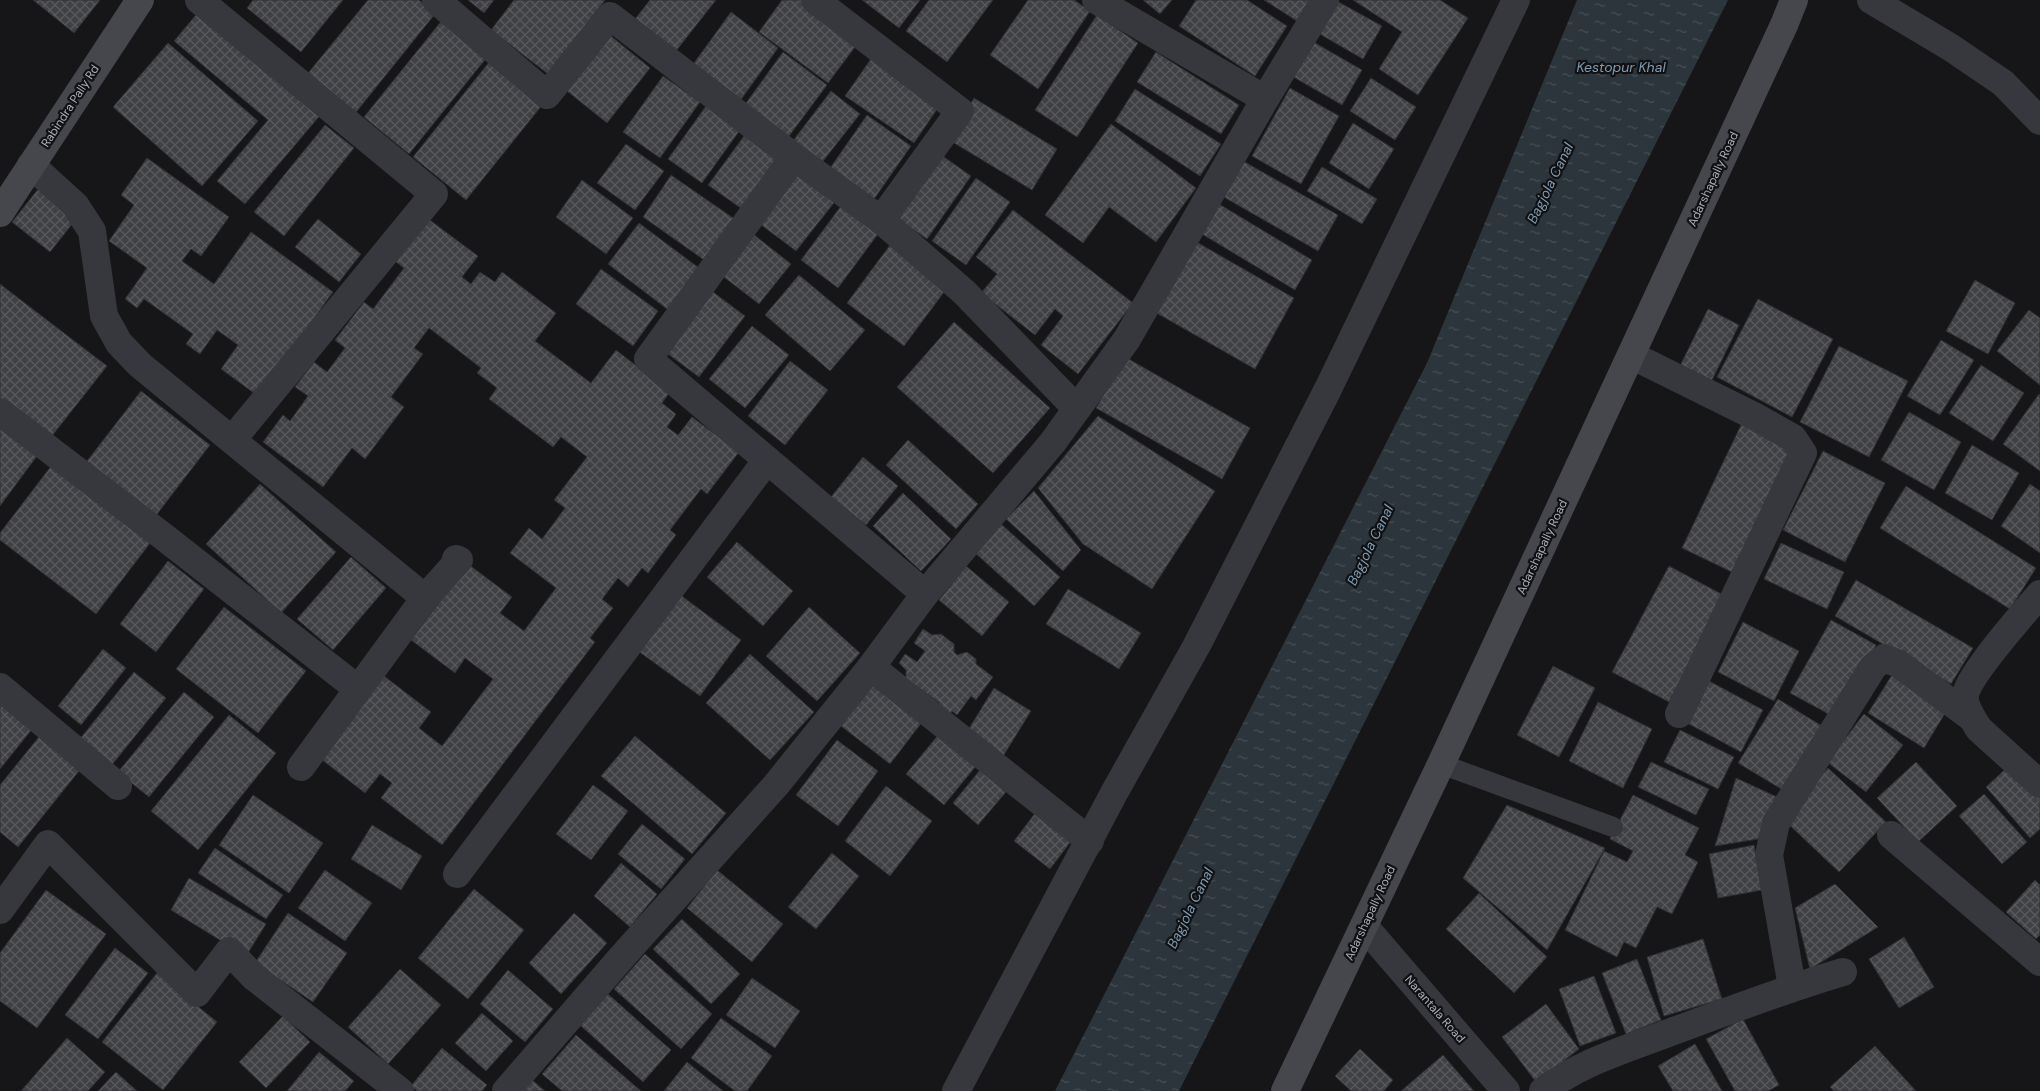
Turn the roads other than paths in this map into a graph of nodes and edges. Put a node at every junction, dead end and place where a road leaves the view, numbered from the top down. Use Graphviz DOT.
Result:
graph roads {
  1 [pos="140,0"];
  2 [pos="199,0"];
  3 [pos="436,0"];
  4 [pos="815,0"];
  5 [pos="1096,0"];
  6 [pos="1325,0"];
  7 [pos="1516,0"];
  8 [pos="1794,0"];
  9 [pos="1871,0"];
  10 [pos="1265,98"];
  11 [pos="2040,121"];
  12 [pos="794,157"];
  13 [pos="31,165"];
  14 [pos="0,213"];
  15 [pos="881,220"];
  16 [pos="1631,355"];
  17 [pos="1077,409"];
  18 [pos="0,412"];
  19 [pos="232,440"];
  20 [pos="766,460"];
  21 [pos="456,559"];
  22 [pos="924,594"];
  23 [pos="2040,594"];
  24 [pos="425,598"];
  25 [pos="871,667"];
  26 [pos="0,687"];
  27 [pos="358,689"];
  28 [pos="1679,714"];
  29 [pos="1972,718"];
  30 [pos="1441,764"];
  31 [pos="301,767"];
  32 [pos="2040,784"];
  33 [pos="118,786"];
  34 [pos="1613,827"];
  35 [pos="1890,834"];
  36 [pos="1090,841"];
  37 [pos="457,874"];
  38 [pos="0,910"];
  39 [pos="1364,926"];
  40 [pos="2040,962"];
  41 [pos="1843,972"];
  42 [pos="1792,987"];
  43 [pos="400,1091"];
  44 [pos="506,1091"];
  45 [pos="956,1091"];
  46 [pos="1285,1091"];
  47 [pos="1506,1091"];
  48 [pos="1544,1091"];
  1 -- 13 [label="street, Rabindra Pally Rd"];
  2 -- 19 [label="street"];
  3 -- 12 [label="street"];
  4 -- 15 [label="street"];
  5 -- 10 [label="street"];
  6 -- 10 [label="street"];
  7 -- 36 [label="street"];
  8 -- 16 [label="street, Adarshapally Road"];
  9 -- 11 [label="street"];
  10 -- 17 [label="street"];
  12 -- 15 [label="street"];
  12 -- 20 [label="street"];
  13 -- 14 [label="street, Rabindra Pally Rd"];
  13 -- 19 [label="street"];
  15 -- 17 [label="street"];
  16 -- 28 [label="street"];
  16 -- 30 [label="street, Adarshapally Road"];
  17 -- 22 [label="street"];
  18 -- 27 [label="street"];
  19 -- 24 [label="street"];
  20 -- 22 [label="street"];
  20 -- 37 [label="street"];
  21 -- 24 [label="street"];
  22 -- 25 [label="street"];
  23 -- 29 [label="street"];
  24 -- 27 [label="street"];
  25 -- 36 [label="street"];
  25 -- 44 [label="street"];
  26 -- 33 [label="street"];
  27 -- 31 [label="street"];
  29 -- 32 [label="street"];
  29 -- 42 [label="street"];
  30 -- 34 [label="lane"];
  30 -- 39 [label="street, Adarshapally Road"];
  35 -- 40 [label="street"];
  36 -- 45 [label="street"];
  38 -- 43 [label="street"];
  39 -- 46 [label="street, Adarshapally Road"];
  39 -- 47 [label="street, Narantala Road"];
  41 -- 42 [label="street"];
  42 -- 48 [label="street"];
}
